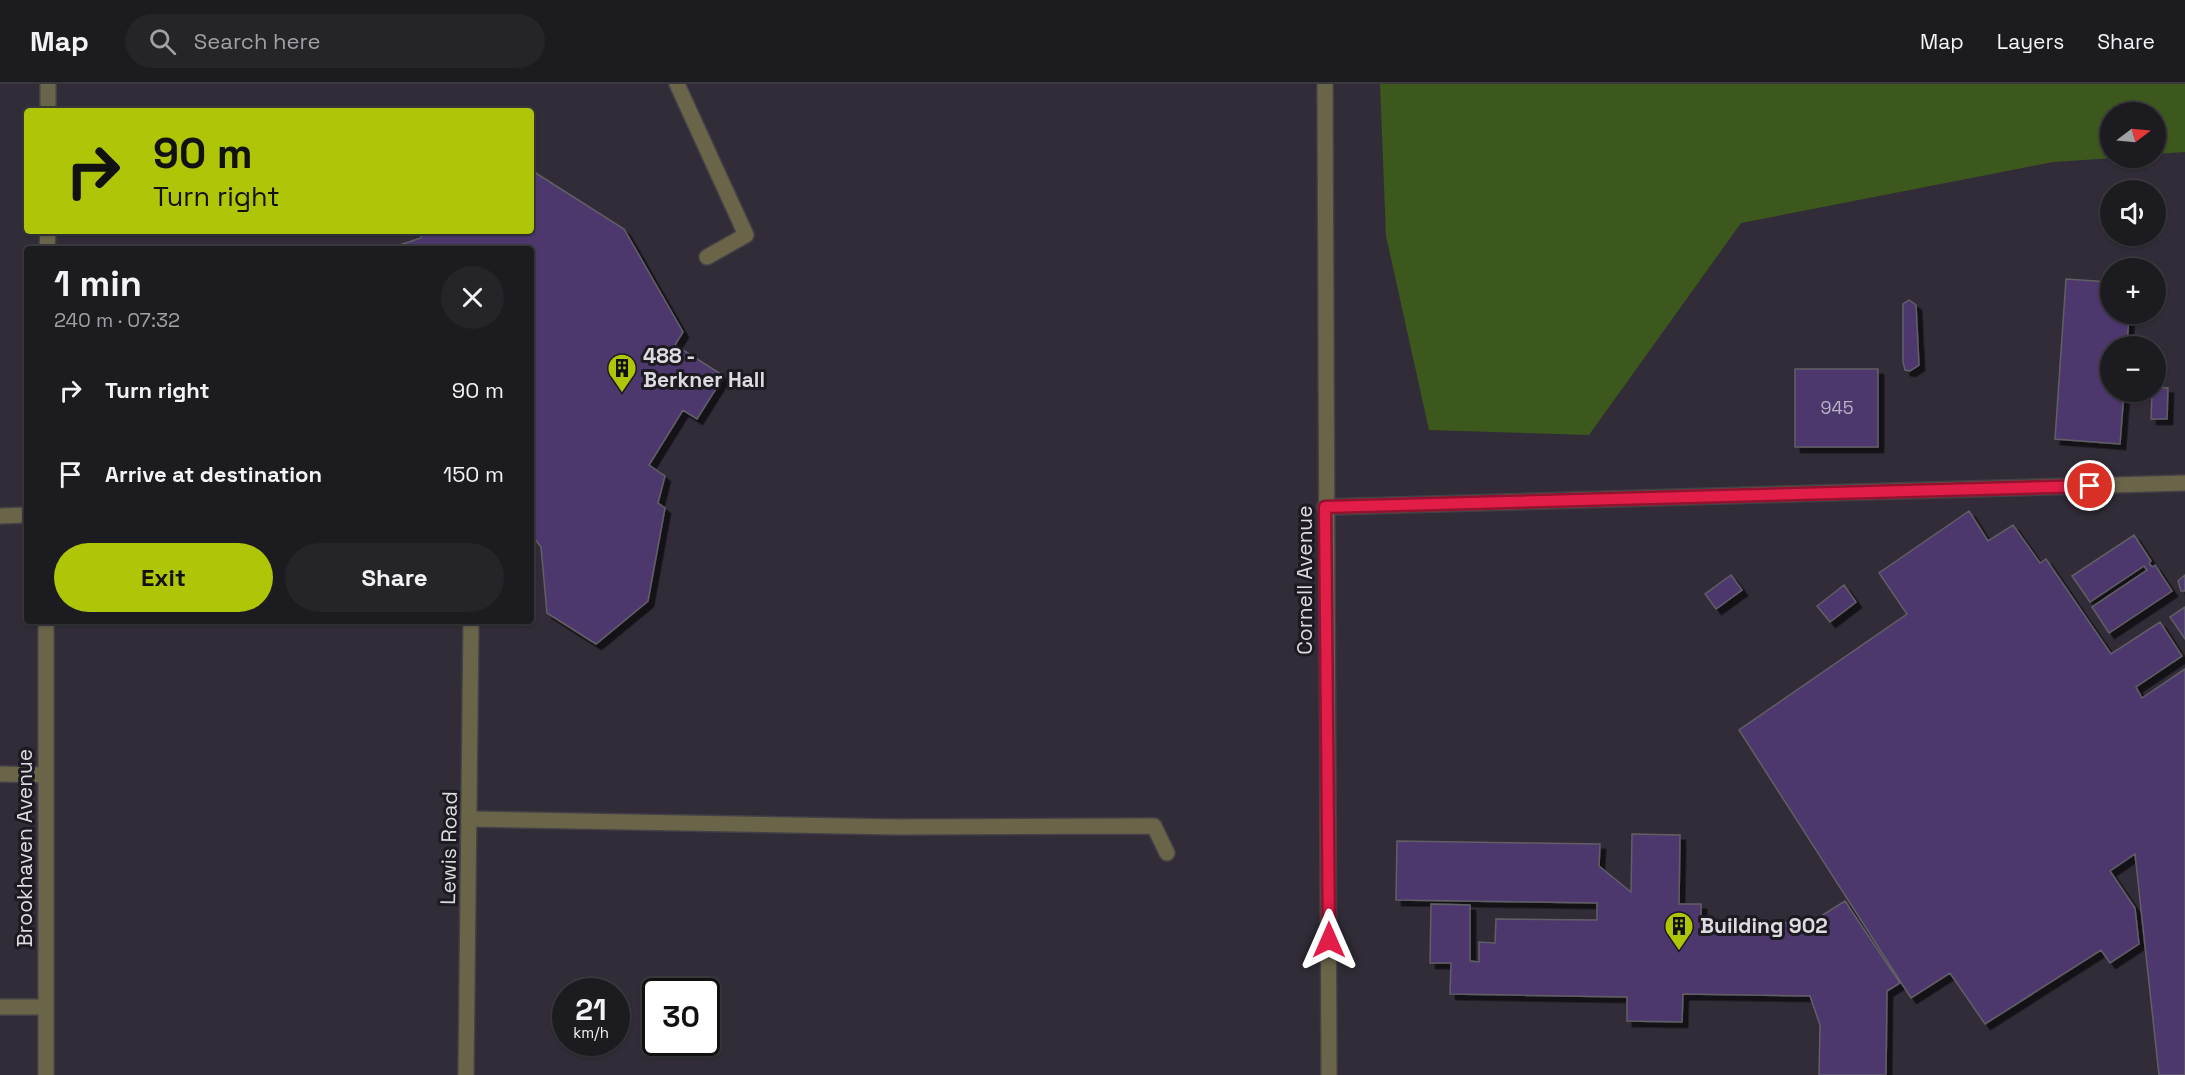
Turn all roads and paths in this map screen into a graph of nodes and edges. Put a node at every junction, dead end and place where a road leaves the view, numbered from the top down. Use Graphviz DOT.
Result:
graph roads {
  1 [pos="48,84"];
  2 [pos="677,84"];
  3 [pos="1325,84"];
  4 [pos="48,108"];
  5 [pos="707,257"];
  6 [pos="2185,483"];
  7 [pos="1325,507"];
  8 [pos="24,515"];
  9 [pos="0,516"];
  10 [pos="46,624"];
  11 [pos="471,624"];
  12 [pos="0,774"];
  13 [pos="46,775"];
  14 [pos="470,819"];
  15 [pos="1167,853"];
  16 [pos="0,1007"];
  17 [pos="46,1007"];
  18 [pos="46,1075"];
  19 [pos="466,1075"];
  20 [pos="1329,1075"];
  1 -- 4 [label="street"];
  2 -- 5 [label="street"];
  3 -- 7 [label="street, Cornell Avenue"];
  6 -- 7 [label="street"];
  7 -- 20 [label="street, Cornell Avenue"];
  8 -- 9 [label="street"];
  10 -- 13 [label="street, Brookhaven Avenue"];
  11 -- 14 [label="street, Lewis Road"];
  12 -- 13 [label="street"];
  13 -- 17 [label="street, Brookhaven Avenue"];
  14 -- 15 [label="street"];
  14 -- 19 [label="street, Lewis Road"];
  16 -- 17 [label="street"];
  17 -- 18 [label="street, Brookhaven Avenue"];
}
